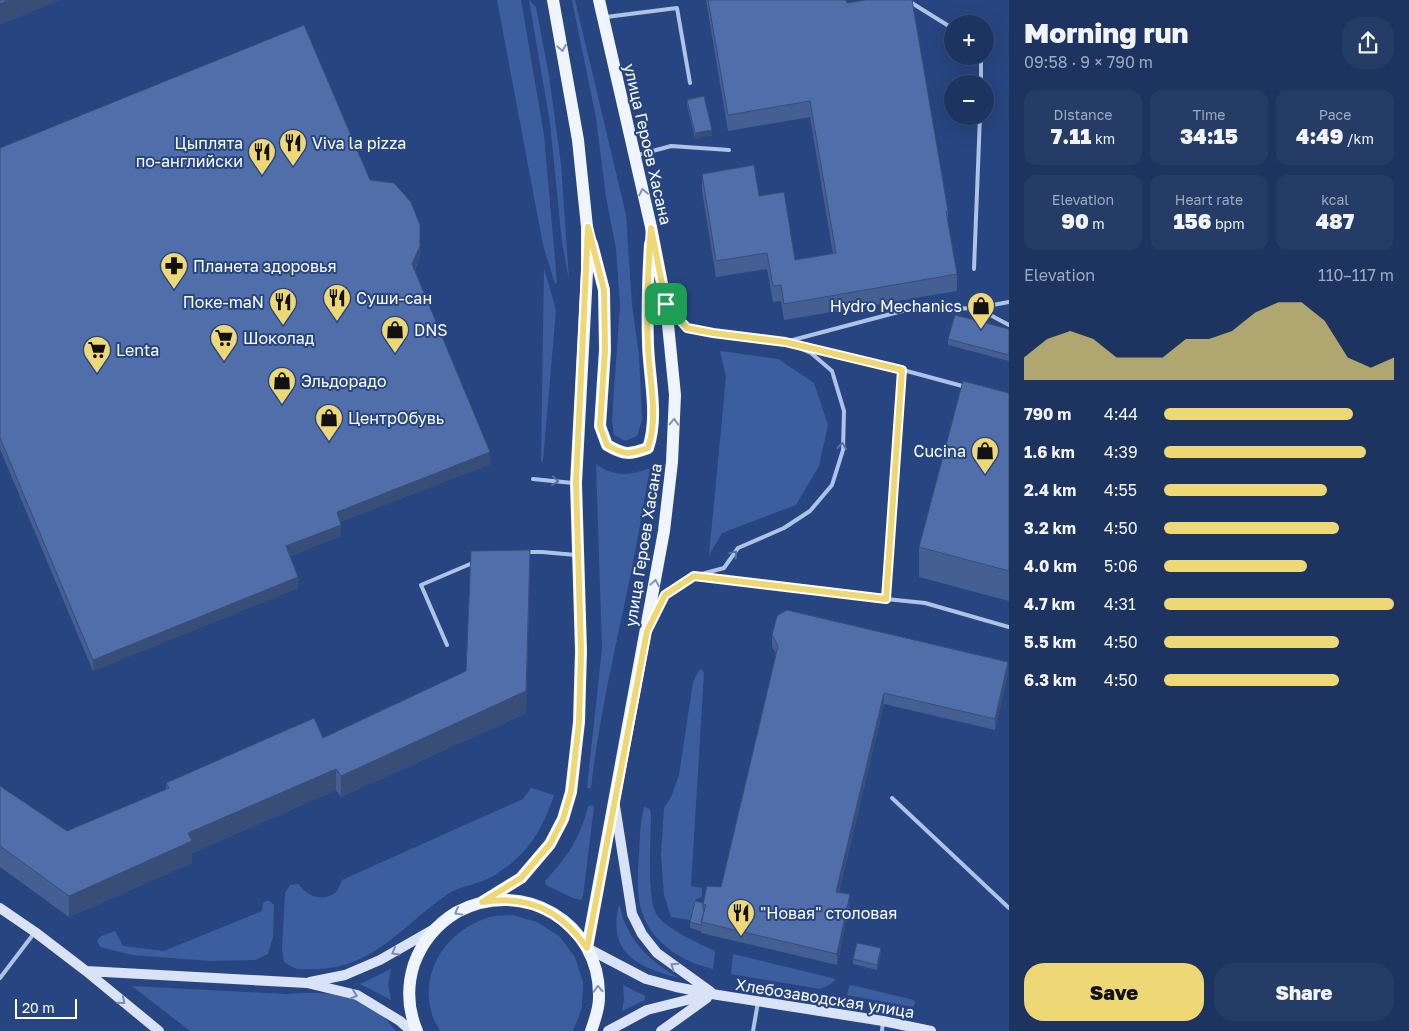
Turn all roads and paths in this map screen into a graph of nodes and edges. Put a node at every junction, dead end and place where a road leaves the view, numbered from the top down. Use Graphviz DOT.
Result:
graph roads {
  1 [pos="554,0"];
  2 [pos="599,0"];
  3 [pos="908,0"];
  4 [pos="603,18"];
  5 [pos="944,23"];
  6 [pos="690,83"];
  7 [pos="980,125"];
  8 [pos="729,150"];
  9 [pos="635,156"];
  10 [pos="588,227"];
  11 [pos="651,228"];
  12 [pos="974,269"];
  13 [pos="1009,302"];
  14 [pos="666,304"];
  15 [pos="977,308"];
  16 [pos="1009,325"];
  17 [pos="785,342"];
  18 [pos="902,370"];
  19 [pos="973,389"];
  20 [pos="533,479"];
  21 [pos="576,483"];
  22 [pos="521,553"];
  23 [pos="578,556"];
  24 [pos="482,558"];
  25 [pos="694,576"];
  26 [pos="886,599"];
  27 [pos="1009,627"];
  28 [pos="647,631"];
  29 [pos="447,645"];
  30 [pos="892,798"];
  31 [pos="614,800"];
  32 [pos="482,902"];
  33 [pos="0,908"];
  34 [pos="1009,908"];
  35 [pos="437,927"];
  36 [pos="35,932"];
  37 [pos="587,948"];
  38 [pos="86,971"];
  39 [pos="0,978"];
  40 [pos="307,983"];
  41 [pos="714,994"];
  42 [pos="758,1002"];
  43 [pos="882,1026"];
  44 [pos="159,1031"];
  45 [pos="411,1031"];
  46 [pos="417,1031"];
  47 [pos="591,1031"];
  48 [pos="608,1031"];
  49 [pos="661,1031"];
  50 [pos="753,1031"];
  51 [pos="931,1031"];
  1 -- 10 [label="main road, one-way"];
  2 -- 4 [label="main road, улица Героев Хасана"];
  3 -- 5 [label="lane"];
  4 -- 6 [label="lane"];
  4 -- 9 [label="main road, улица Героев Хасана"];
  7 -- 12 [label="lane"];
  8 -- 9 [label="lane"];
  11 -- 9 [label="main road, улица Героев Хасана, one-way"];
  10 -- 11 [label="main road"];
  10 -- 21 [label="main road"];
  11 -- 14 [label="main road, улица Героев Хасана"];
  13 -- 15 [label="lane"];
  14 -- 17 [label="lane"];
  28 -- 14 [label="main road, улица Героев Хасана, one-way"];
  15 -- 16 [label="lane"];
  15 -- 17 [label="lane"];
  17 -- 18 [label="lane"];
  25 -- 17 [label="lane, one-way"];
  18 -- 19 [label="lane"];
  18 -- 26 [label="lane"];
  20 -- 21 [label="lane, one-way"];
  21 -- 23 [label="main road"];
  22 -- 23 [label="lane"];
  23 -- 32 [label="main road"];
  24 -- 29 [label="lane"];
  25 -- 26 [label="lane"];
  25 -- 28 [label="lane"];
  26 -- 27 [label="lane"];
  28 -- 31 [label="main road, улица Героев Хасана"];
  30 -- 34 [label="lane"];
  31 -- 37 [label="main road, улица Героев Хасана"];
  41 -- 31 [label="main road, one-way"];
  32 -- 35 [label="main road, one-way"];
  32 -- 37 [label="main road"];
  33 -- 36 [label="main road"];
  35 -- 40 [label="main road, one-way"];
  35 -- 46 [label="main road"];
  36 -- 38 [label="main road"];
  36 -- 39 [label="lane"];
  37 -- 41 [label="main road, Хлебозаводская улица"];
  47 -- 37 [label="main road, one-way"];
  38 -- 40 [label="main road"];
  38 -- 44 [label="main road, one-way"];
  40 -- 45 [label="main road, one-way"];
  41 -- 42 [label="main road, Хлебозаводская улица"];
  41 -- 48 [label="main road"];
  41 -- 49 [label="main road"];
  42 -- 43 [label="main road, Хлебозаводская улица"];
  42 -- 50 [label="lane"];
  43 -- 51 [label="main road, Хлебозаводская улица"];
}
